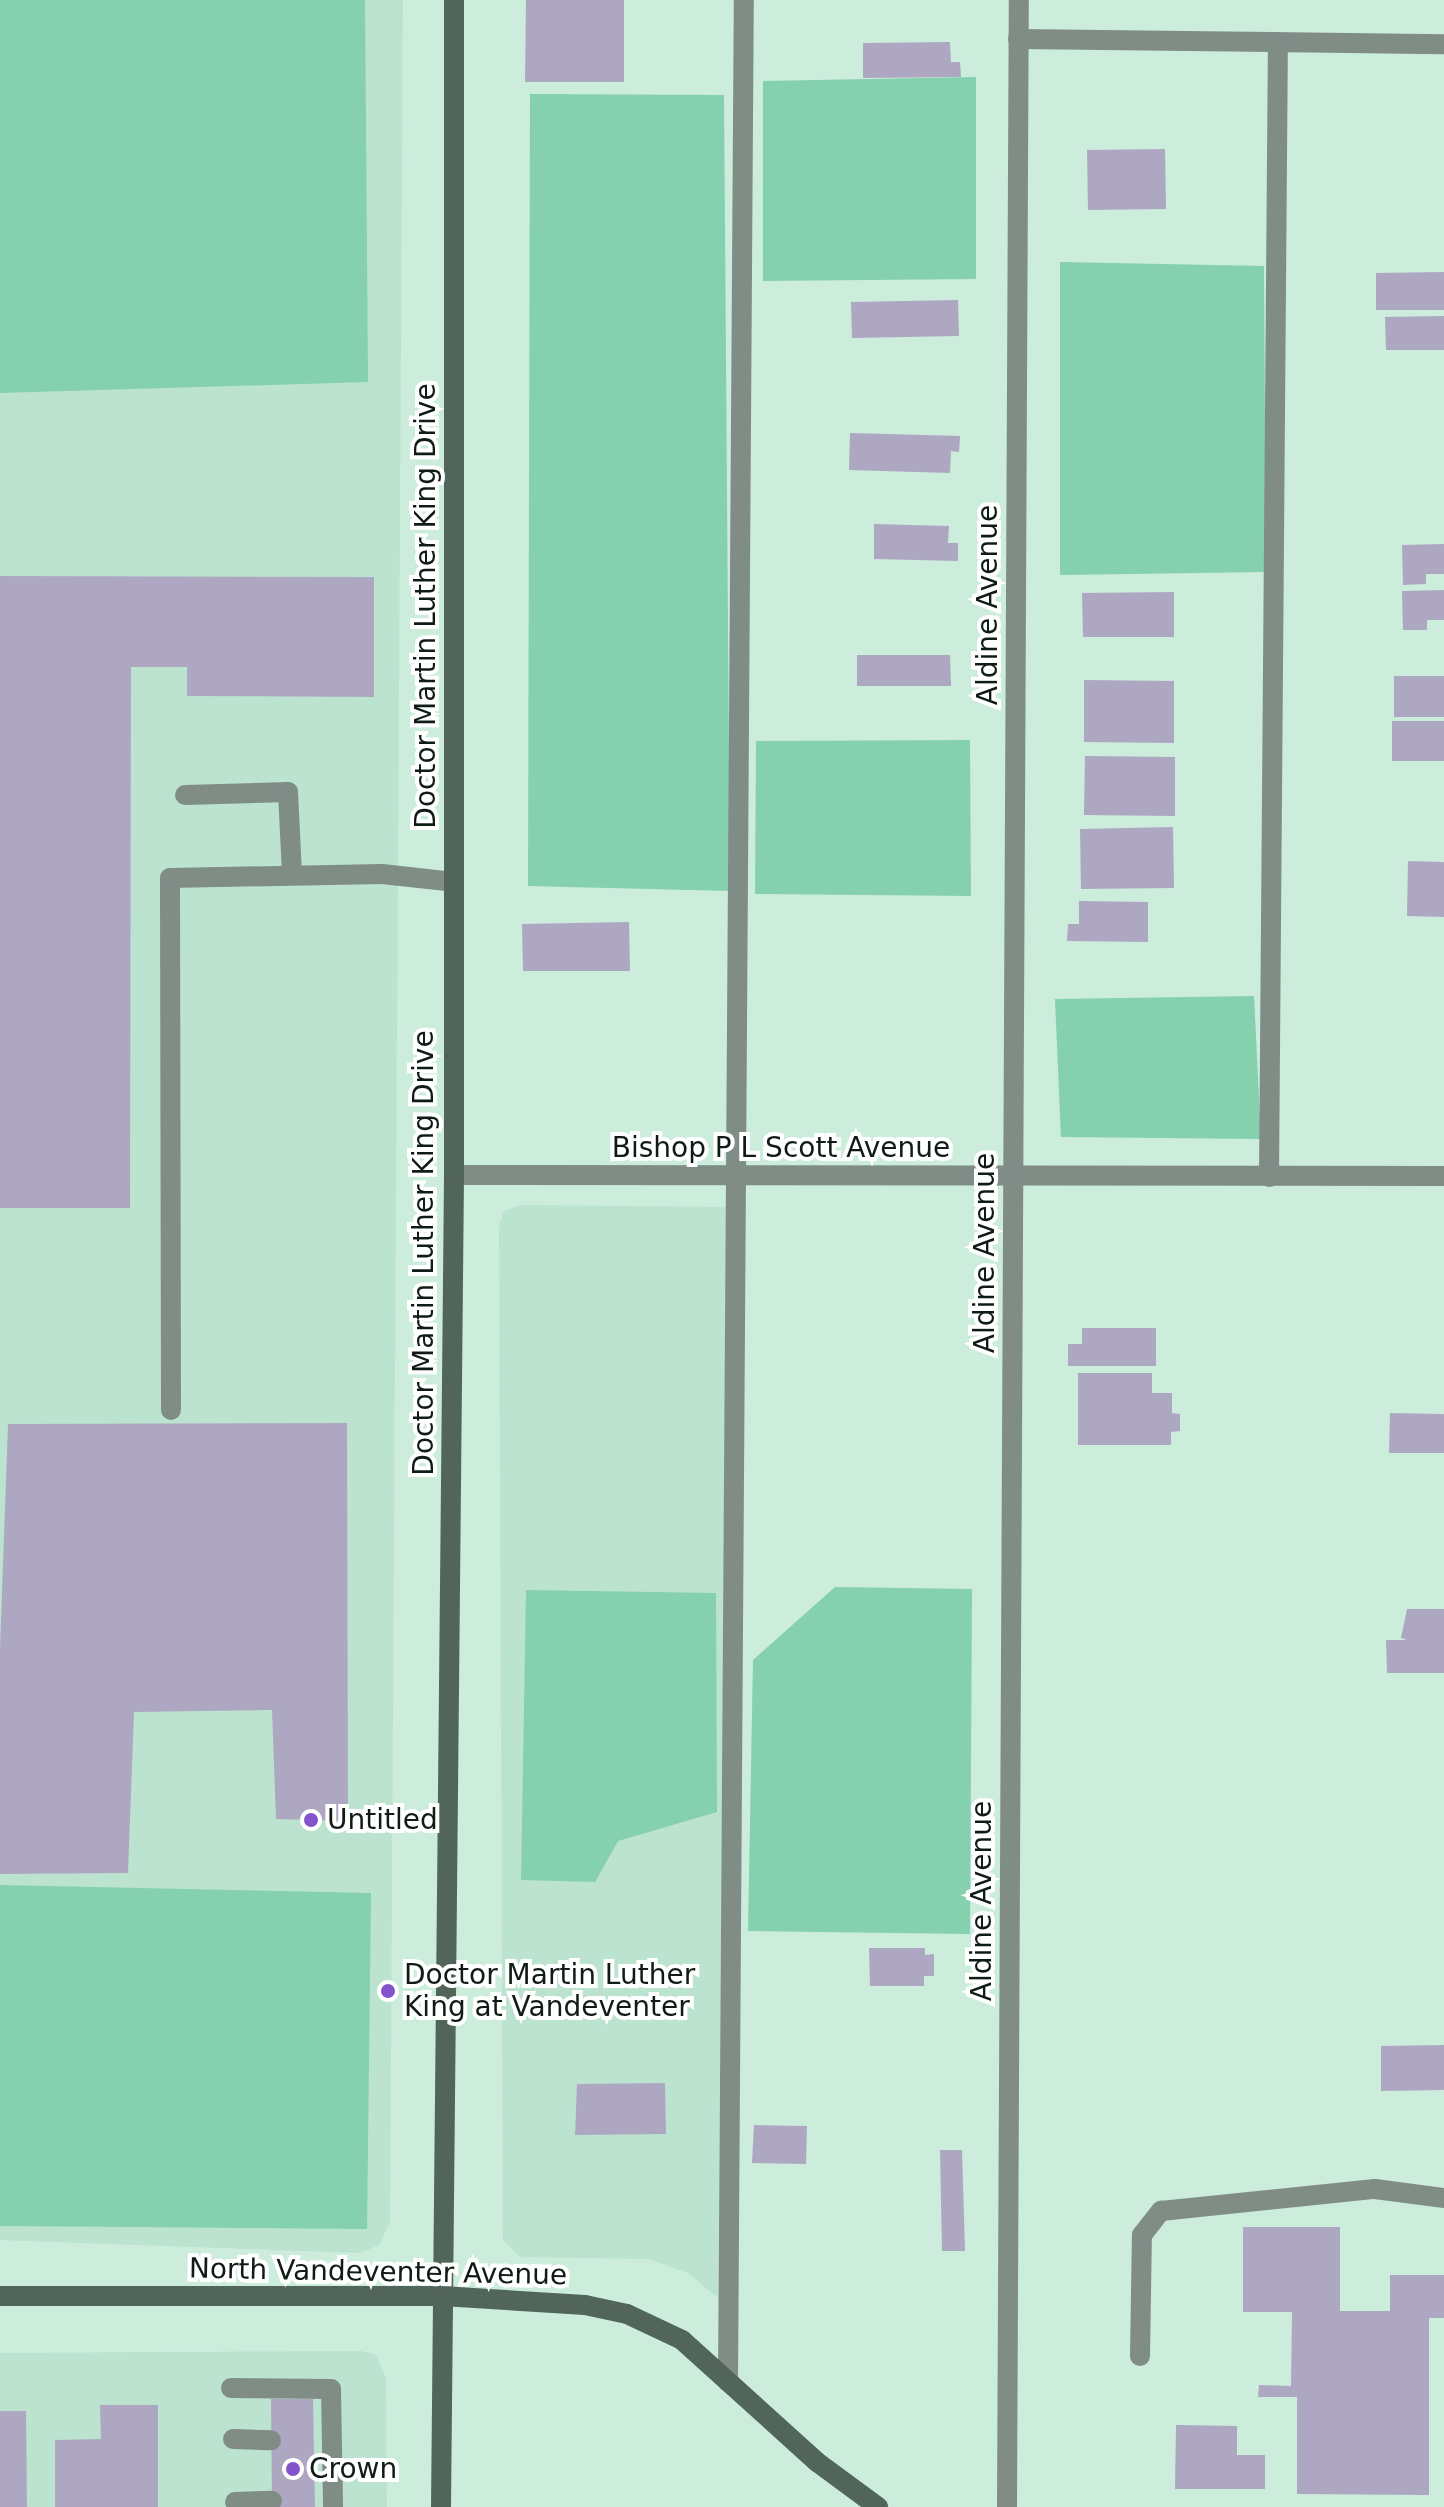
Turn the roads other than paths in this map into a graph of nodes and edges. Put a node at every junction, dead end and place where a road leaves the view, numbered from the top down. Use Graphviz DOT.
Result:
graph roads {
  1 [pos="454,0"];
  2 [pos="744,0"];
  3 [pos="1019,0"];
  4 [pos="1018,39"];
  5 [pos="1278,42"];
  6 [pos="1444,44"];
  7 [pos="185,795"];
  8 [pos="292,875"];
  9 [pos="454,882"];
  10 [pos="454,1175"];
  11 [pos="739,1176"];
  12 [pos="1444,1176"];
  13 [pos="1013,1177"];
  14 [pos="1269,1177"];
  15 [pos="171,1410"];
  16 [pos="1444,2198"];
  17 [pos="0,2296"];
  18 [pos="442,2296"];
  19 [pos="1140,2356"];
  20 [pos="728,2382"];
  21 [pos="231,2388"];
  22 [pos="233,2439"];
  23 [pos="271,2440"];
  24 [pos="327,2500"];
  25 [pos="272,2501"];
  26 [pos="235,2502"];
  27 [pos="441,2507"];
  28 [pos="878,2507"];
  29 [pos="1007,2507"];
  1 -- 9 [label="main road, Doctor Martin Luther King Drive"];
  2 -- 11 [label="street"];
  3 -- 4 [label="street, Aldine Avenue"];
  4 -- 5 [label="street"];
  4 -- 13 [label="street, Aldine Avenue"];
  5 -- 6 [label="street"];
  5 -- 14 [label="street"];
  7 -- 8 [label="street"];
  8 -- 9 [label="street"];
  8 -- 15 [label="street"];
  9 -- 10 [label="main road, Doctor Martin Luther King Drive"];
  10 -- 11 [label="street, Bishop P L Scott Avenue"];
  10 -- 18 [label="main road, Doctor Martin Luther King Drive"];
  11 -- 13 [label="street, Bishop P L Scott Avenue"];
  11 -- 20 [label="street"];
  12 -- 14 [label="street, Bishop P L Scott Avenue"];
  13 -- 14 [label="street, Bishop P L Scott Avenue"];
  13 -- 29 [label="street, Aldine Avenue"];
  16 -- 19 [label="street"];
  17 -- 18 [label="main road, North Vandeventer Avenue"];
  18 -- 20 [label="main road, North Vandeventer Avenue"];
  18 -- 27 [label="main road, Doctor Martin Luther King Drive"];
  20 -- 28 [label="main road, North Vandeventer Avenue"];
  21 -- 24 [label="street"];
  22 -- 23 [label="street"];
  25 -- 26 [label="street"];
}
